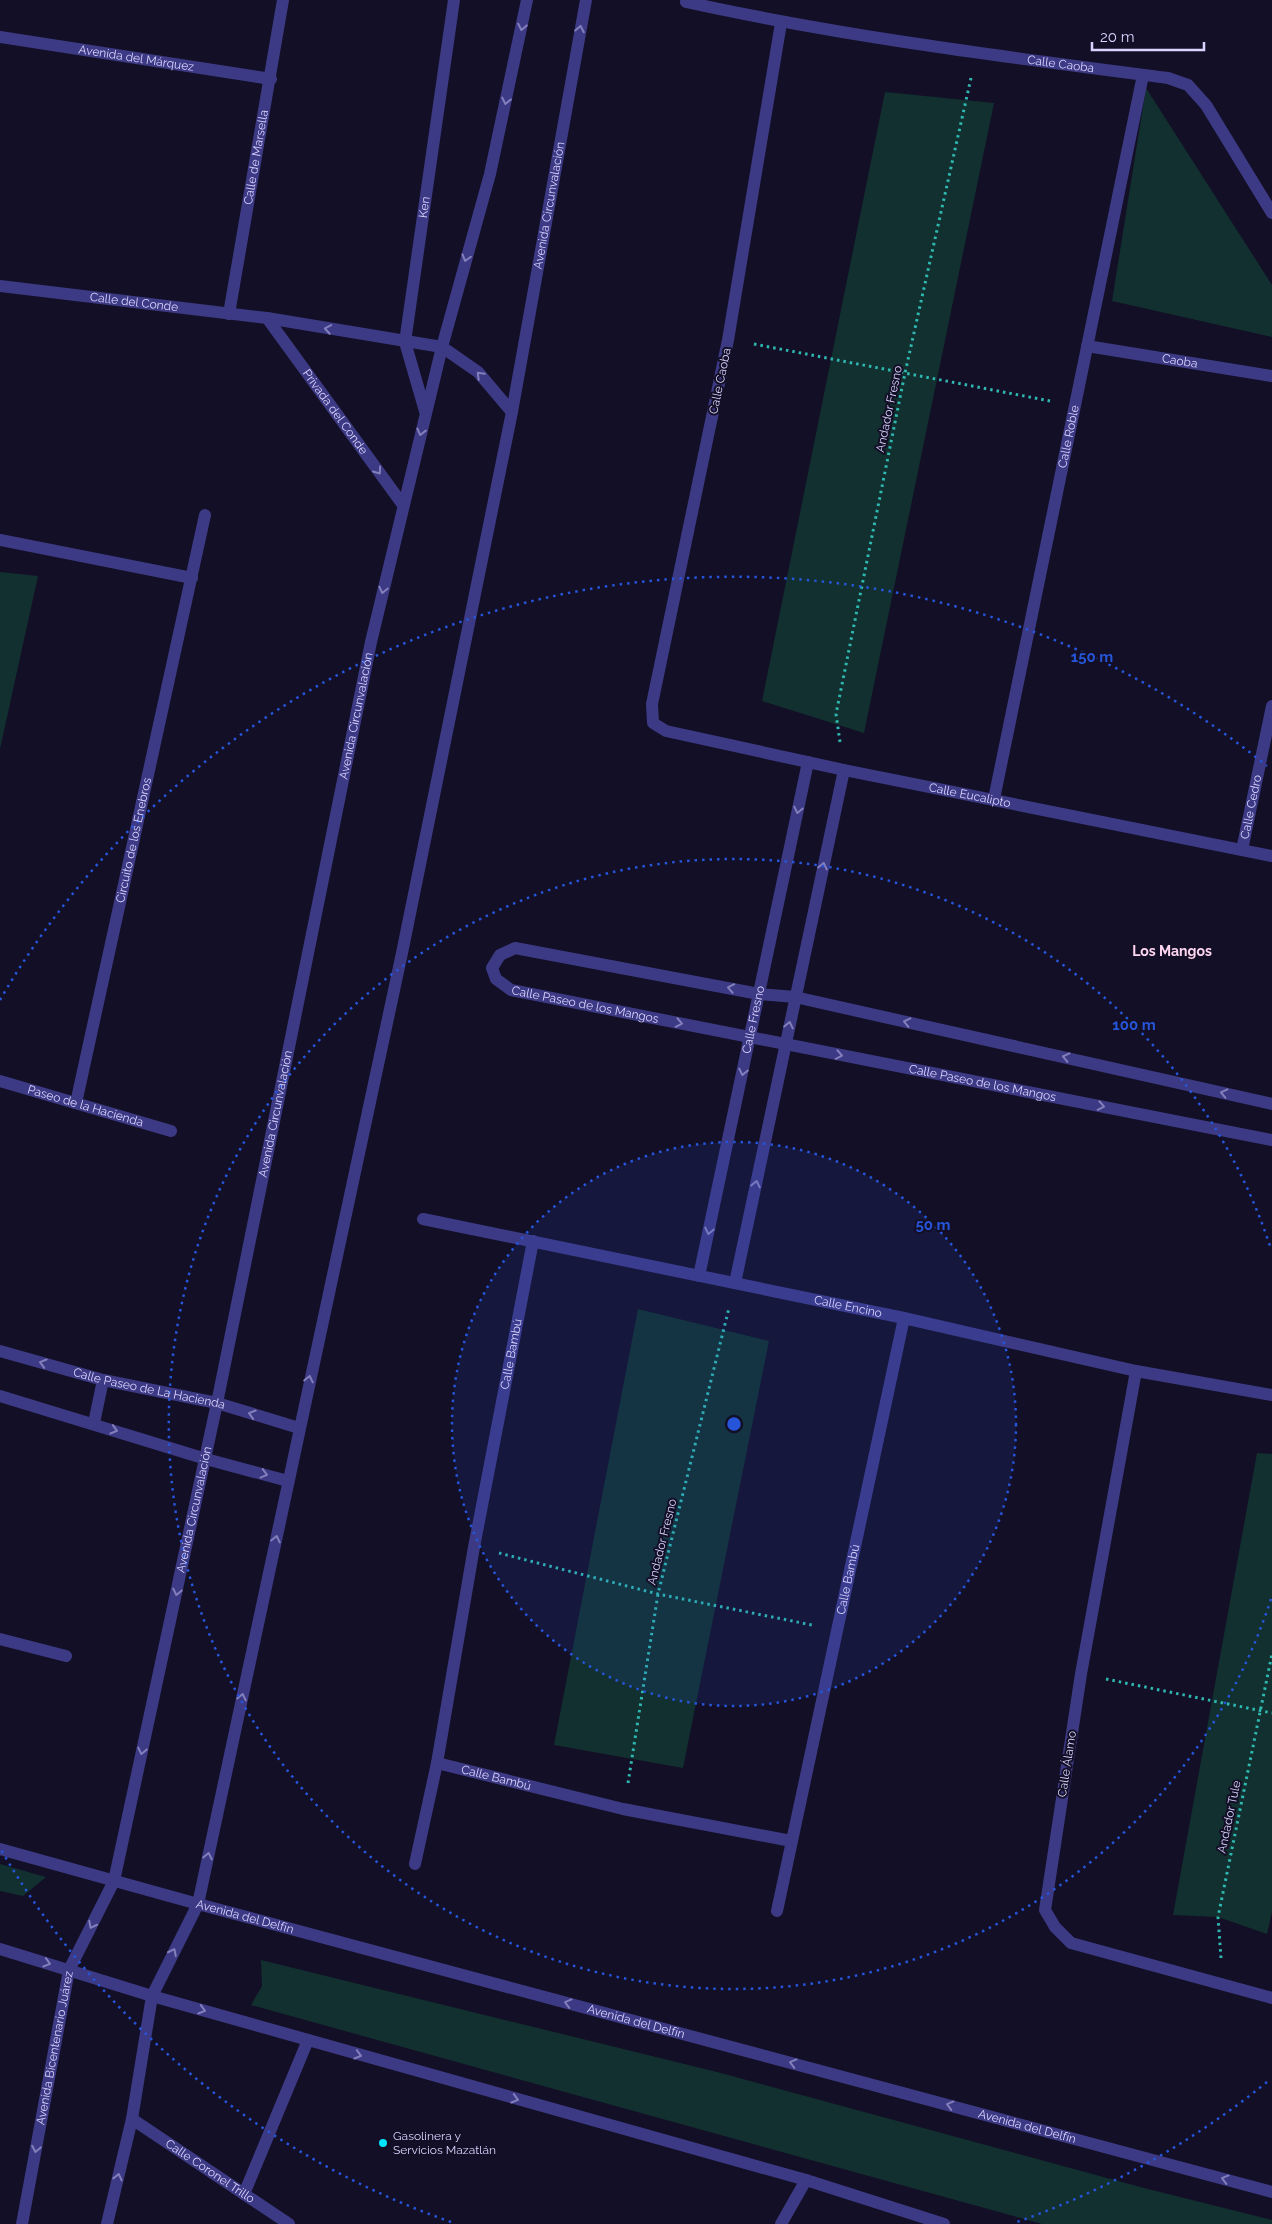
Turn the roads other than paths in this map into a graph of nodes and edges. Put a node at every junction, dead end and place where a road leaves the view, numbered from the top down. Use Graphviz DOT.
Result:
graph roads {
  1 [pos="283,0"];
  2 [pos="454,0"];
  3 [pos="527,0"];
  4 [pos="586,0"];
  5 [pos="686,2"];
  6 [pos="781,23"];
  7 [pos="0,36"];
  8 [pos="1143,75"];
  9 [pos="271,79"];
  10 [pos="1272,213"];
  11 [pos="0,286"];
  12 [pos="229,314"];
  13 [pos="267,318"];
  14 [pos="405,342"];
  15 [pos="1087,346"];
  16 [pos="442,347"];
  17 [pos="1272,376"];
  18 [pos="512,412"];
  19 [pos="426,413"];
  20 [pos="403,505"];
  21 [pos="205,515"];
  22 [pos="0,540"];
  23 [pos="192,578"];
  24 [pos="1272,706"];
  25 [pos="666,731"];
  26 [pos="808,762"];
  27 [pos="844,770"];
  28 [pos="994,799"];
  29 [pos="1242,850"];
  30 [pos="1272,856"];
  31 [pos="759,994"];
  32 [pos="795,996"];
  33 [pos="750,1037"];
  34 [pos="785,1044"];
  35 [pos="0,1081"];
  36 [pos="76,1103"];
  37 [pos="1272,1104"];
  38 [pos="171,1132"];
  39 [pos="1272,1140"];
  40 [pos="423,1219"];
  41 [pos="533,1241"];
  42 [pos="699,1276"];
  43 [pos="735,1283"];
  44 [pos="904,1318"];
  45 [pos="0,1351"];
  46 [pos="1136,1371"];
  47 [pos="103,1380"];
  48 [pos="1272,1395"];
  49 [pos="0,1396"];
  50 [pos="217,1403"];
  51 [pos="94,1423"];
  52 [pos="299,1428"];
  53 [pos="206,1459"];
  54 [pos="288,1481"];
  55 [pos="0,1639"];
  56 [pos="66,1656"];
  57 [pos="437,1763"];
  58 [pos="791,1841"];
  59 [pos="0,1848"];
  60 [pos="416,1864"];
  61 [pos="114,1881"];
  62 [pos="198,1904"];
  63 [pos="777,1912"];
  64 [pos="0,1949"];
  65 [pos="70,1970"];
  66 [pos="152,1996"];
  67 [pos="1272,1998"];
  68 [pos="308,2040"];
  69 [pos="132,2120"];
  70 [pos="806,2180"];
  71 [pos="1272,2192"];
  72 [pos="244,2194"];
  73 [pos="22,2224"];
  74 [pos="107,2224"];
  75 [pos="289,2224"];
  76 [pos="781,2224"];
  77 [pos="944,2224"];
  1 -- 9 [label="street, Calle de Marsella"];
  2 -- 14 [label="street, Ken"];
  3 -- 16 [label="street, Avenida Circunvalación, one-way"];
  18 -- 4 [label="street, Avenida Circunvalación, one-way"];
  5 -- 6 [label="street, Calle Caoba"];
  6 -- 8 [label="street, Calle Caoba"];
  6 -- 25 [label="street, Calle Caoba"];
  7 -- 9 [label="street, Avenida del Márquez"];
  8 -- 10 [label="street, Calle Caoba"];
  8 -- 15 [label="street, Calle Roble"];
  9 -- 12 [label="street, Calle de Marsella"];
  11 -- 12 [label="street, Calle del Conde"];
  12 -- 13 [label="street, Calle del Conde"];
  14 -- 13 [label="street, one-way"];
  13 -- 20 [label="street, Privada del Conde, one-way"];
  14 -- 16 [label="street"];
  14 -- 19 [label="street, Ken"];
  15 -- 17 [label="street, Caoba"];
  15 -- 28 [label="street, Calle Roble"];
  18 -- 16 [label="street, one-way"];
  16 -- 19 [label="street, Avenida Circunvalación"];
  52 -- 18 [label="street, Avenida Circunvalación, one-way"];
  19 -- 20 [label="street, Avenida Circunvalación, one-way"];
  20 -- 50 [label="street, Avenida Circunvalación, one-way"];
  21 -- 23 [label="street, Circuito de los Enebros"];
  22 -- 23 [label="street"];
  23 -- 36 [label="street, Circuito de los Enebros"];
  24 -- 29 [label="street, Calle Cedro"];
  25 -- 26 [label="street, Calle Eucalipto"];
  26 -- 27 [label="street, Calle Eucalipto"];
  26 -- 31 [label="street, Calle Fresno, one-way"];
  27 -- 28 [label="street, Calle Eucalipto"];
  32 -- 27 [label="street, one-way"];
  28 -- 29 [label="street, Calle Eucalipto"];
  29 -- 30 [label="street, Calle Eucalipto"];
  31 -- 32 [label="street, Calle Paseo de los Mangos"];
  31 -- 33 [label="street, Calle Fresno"];
  31 -- 33 [label="street, Calle Paseo de los Mangos, one-way"];
  34 -- 32 [label="street, one-way"];
  37 -- 32 [label="street, Calle Paseo de los Mangos, one-way"];
  33 -- 34 [label="street, Calle Paseo de los Mangos"];
  33 -- 42 [label="street, Calle Fresno, one-way"];
  34 -- 39 [label="street, Calle Paseo de los Mangos, one-way"];
  43 -- 34 [label="street, one-way"];
  35 -- 36 [label="street, Paseo de la Hacienda"];
  36 -- 38 [label="street, Paseo de la Hacienda"];
  40 -- 41 [label="street, Calle Encino"];
  41 -- 42 [label="street, Calle Encino"];
  41 -- 57 [label="street, Calle Bambú"];
  42 -- 43 [label="street, Calle Encino"];
  43 -- 44 [label="street, Calle Encino"];
  44 -- 46 [label="street, Calle Encino"];
  44 -- 58 [label="street, Calle Bambú"];
  47 -- 45 [label="street, Calle Paseo de La Hacienda, one-way"];
  46 -- 48 [label="street, Calle Encino"];
  46 -- 67 [label="street, Calle Álamo"];
  47 -- 50 [label="street, Calle Paseo de La Hacienda"];
  47 -- 51 [label="street"];
  49 -- 51 [label="street"];
  52 -- 50 [label="street, Calle Paseo de La Hacienda, one-way"];
  50 -- 53 [label="street, Avenida Circunvalación"];
  51 -- 53 [label="street, one-way"];
  52 -- 54 [label="street, Avenida Circunvalación"];
  53 -- 54 [label="street, one-way"];
  53 -- 61 [label="street, Avenida Circunvalación, one-way"];
  62 -- 54 [label="street, Avenida Circunvalación, one-way"];
  55 -- 56 [label="street"];
  57 -- 58 [label="street, Calle Bambú"];
  57 -- 60 [label="street, Calle Bambú"];
  58 -- 63 [label="street, Calle Bambú"];
  59 -- 61 [label="street, Avenida del Delfín"];
  61 -- 62 [label="street, Avenida del Delfín"];
  61 -- 65 [label="street, Avenida Bicentenario Juárez, one-way"];
  66 -- 62 [label="street, one-way"];
  71 -- 62 [label="street, Avenida del Delfín, one-way"];
  64 -- 65 [label="street, one-way"];
  65 -- 66 [label="street"];
  65 -- 73 [label="street, Avenida Bicentenario Juárez, one-way"];
  66 -- 68 [label="street, one-way"];
  66 -- 69 [label="street"];
  68 -- 70 [label="street, one-way"];
  68 -- 72 [label="street"];
  69 -- 72 [label="street, Calle Coronel Trillo"];
  74 -- 69 [label="street, one-way"];
  70 -- 76 [label="street"];
  70 -- 77 [label="street"];
  72 -- 75 [label="street, Calle Coronel Trillo"];
}
